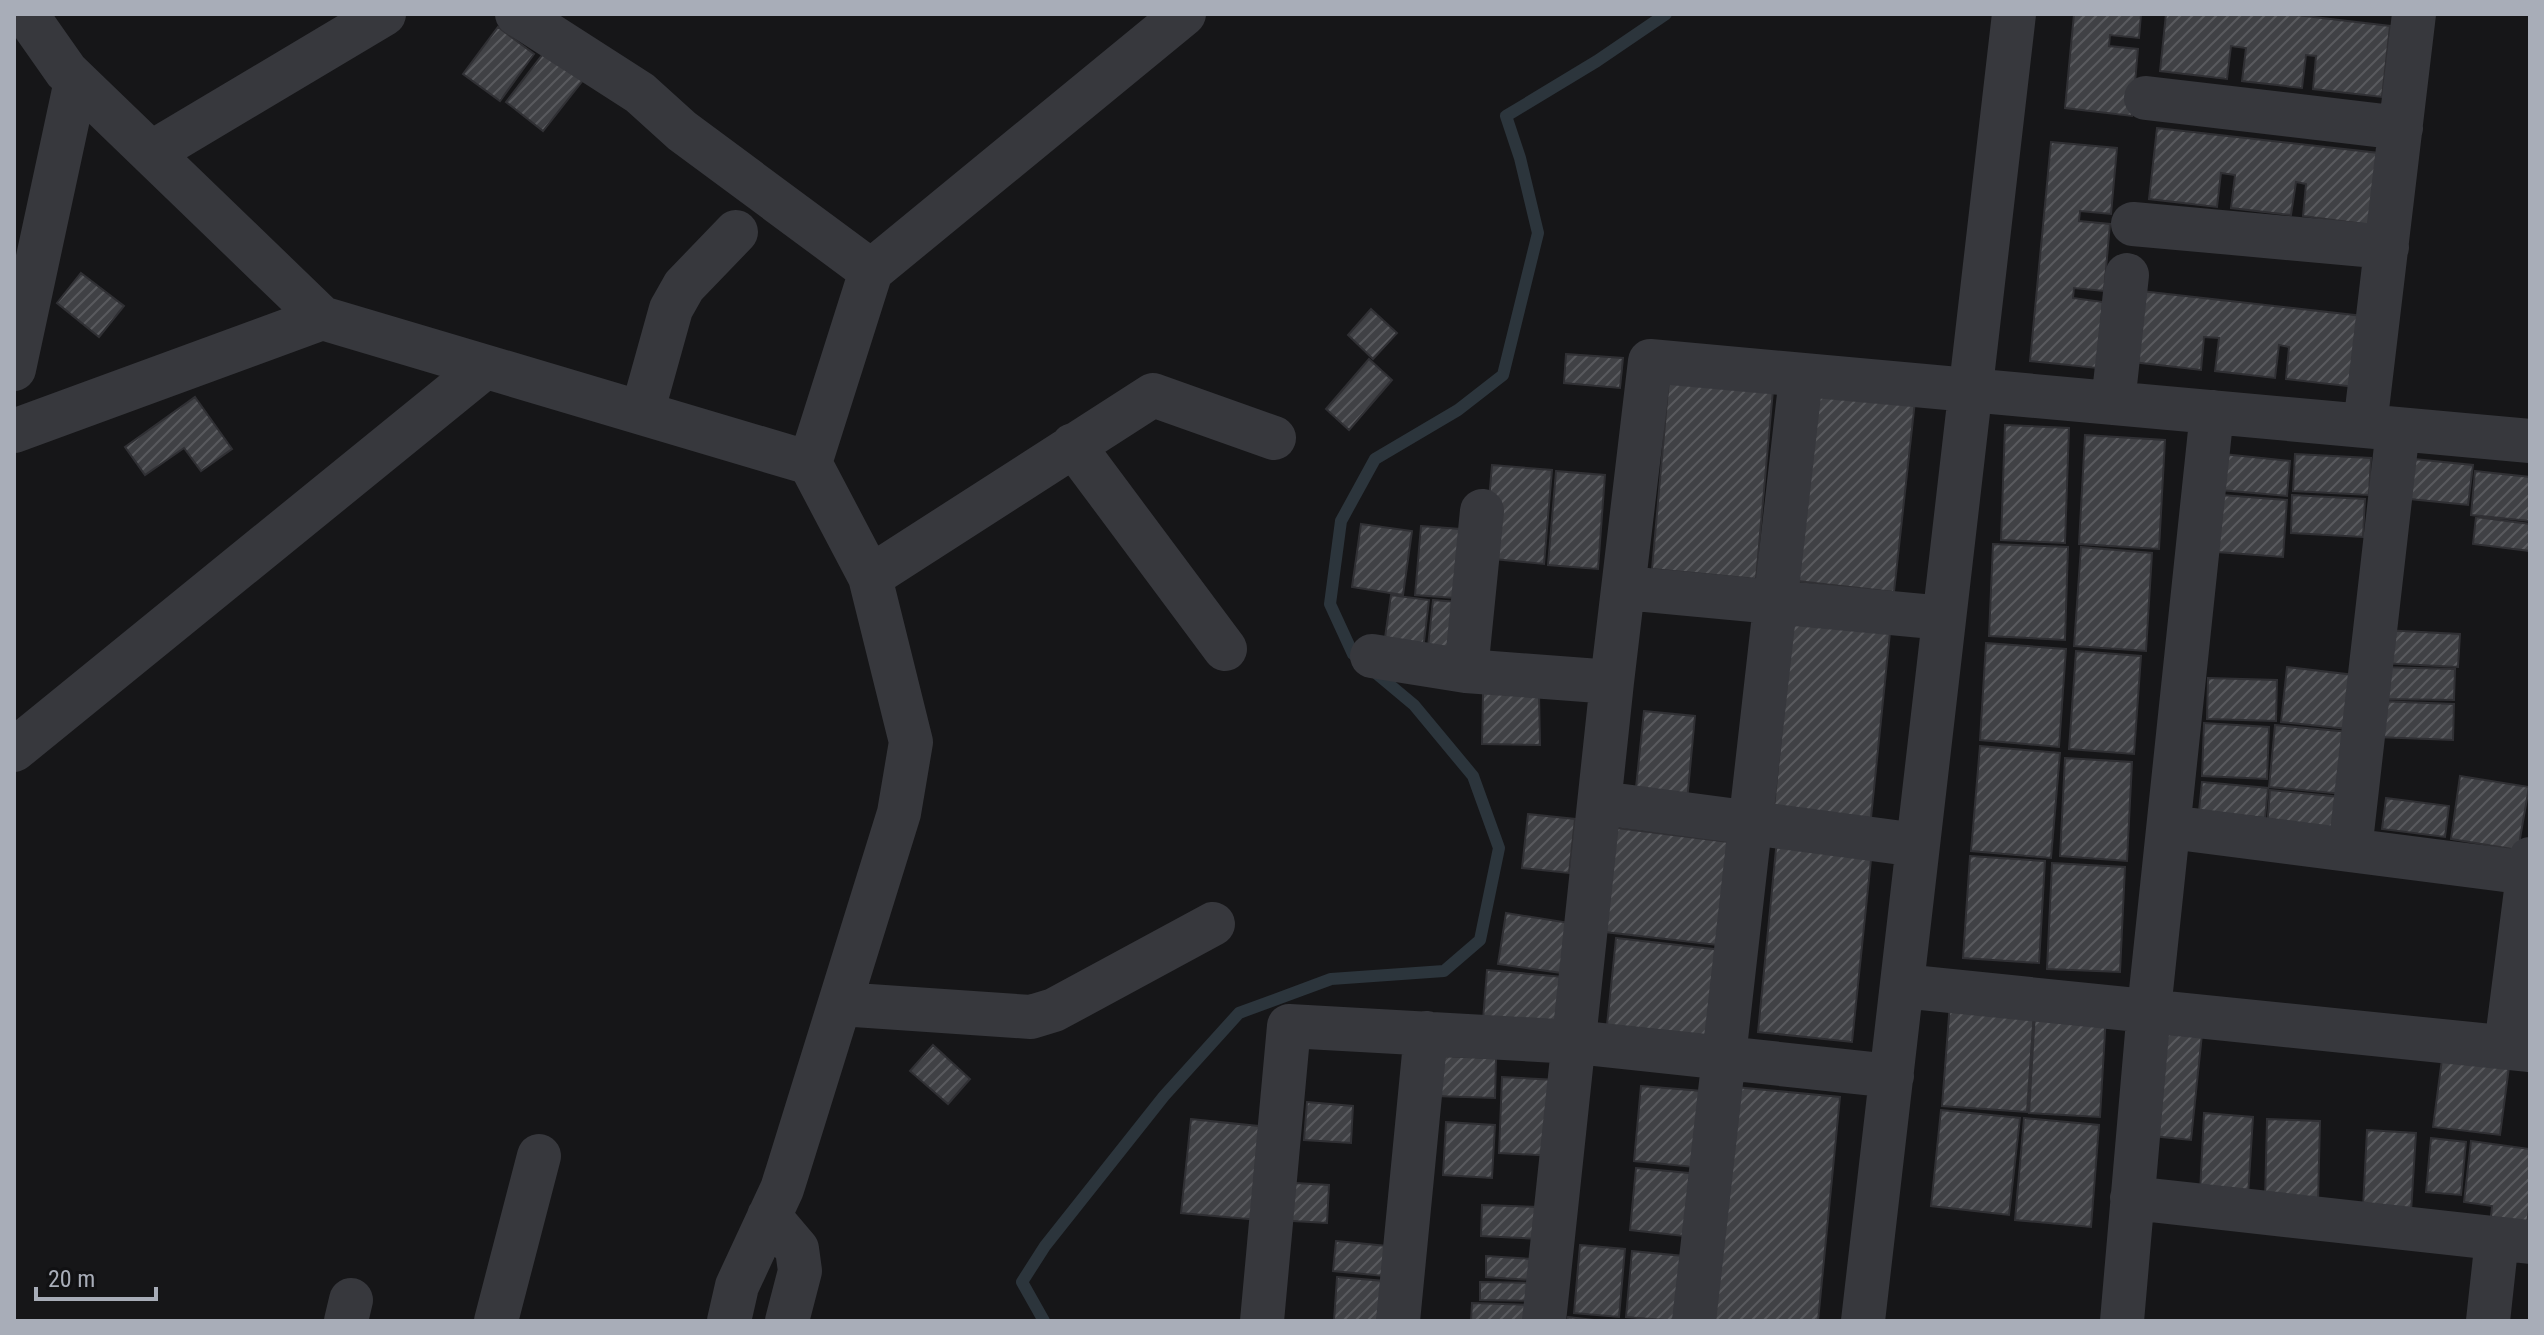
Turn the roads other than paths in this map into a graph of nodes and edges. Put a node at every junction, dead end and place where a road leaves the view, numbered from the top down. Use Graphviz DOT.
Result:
graph roads {
  1 [pos="26,14"];
  2 [pos="384,14"];
  3 [pos="517,14"];
  4 [pos="1184,14"];
  5 [pos="2014,14"];
  6 [pos="2414,14"];
  7 [pos="76,81"];
  8 [pos="2146,98"];
  9 [pos="2401,128"];
  10 [pos="151,153"];
  11 [pos="2133,224"];
  12 [pos="736,232"];
  13 [pos="2387,247"];
  14 [pos="871,271"];
  15 [pos="2127,275"];
  16 [pos="322,318"];
  17 [pos="485,367"];
  18 [pos="14,369"];
  19 [pos="1801,377"];
  20 [pos="1971,391"];
  21 [pos="2113,403"];
  22 [pos="2212,412"];
  23 [pos="642,413"];
  24 [pos="2382,428"];
  25 [pos="14,431"];
  26 [pos="1274,438"];
  27 [pos="2530,441"];
  28 [pos="1073,445"];
  29 [pos="810,463"];
  30 [pos="1482,511"];
  31 [pos="870,577"];
  32 [pos="1625,588"];
  33 [pos="1776,602"];
  34 [pos="1944,618"];
  35 [pos="1225,649"];
  36 [pos="1372,656"];
  37 [pos="1466,671"];
  38 [pos="1612,682"];
  39 [pos="14,750"];
  40 [pos="1601,803"];
  41 [pos="1751,823"];
  42 [pos="2170,827"];
  43 [pos="1917,845"];
  44 [pos="2350,850"];
  45 [pos="2529,866"];
  46 [pos="1213,924"];
  47 [pos="1902,986"];
  48 [pos="840,1004"];
  49 [pos="2149,1010"];
  50 [pos="1426,1033"];
  51 [pos="1575,1042"];
  52 [pos="2518,1049"];
  53 [pos="1725,1058"];
  54 [pos="1892,1076"];
  55 [pos="539,1156"];
  56 [pos="2132,1198"];
  57 [pos="769,1216"];
  58 [pos="2513,1240"];
  59 [pos="496,1321"];
  60 [pos="729,1321"];
  61 [pos="787,1321"];
  62 [pos="1262,1321"];
  63 [pos="1398,1321"];
  64 [pos="1544,1321"];
  65 [pos="1694,1321"];
  66 [pos="1863,1321"];
  67 [pos="2122,1321"];
  68 [pos="2488,1321"];
  1 -- 7 [label="street"];
  2 -- 10 [label="street"];
  3 -- 14 [label="street"];
  4 -- 14 [label="street"];
  5 -- 20 [label="street"];
  6 -- 9 [label="street"];
  7 -- 10 [label="street"];
  7 -- 18 [label="street"];
  8 -- 9 [label="street"];
  9 -- 13 [label="street"];
  10 -- 16 [label="street"];
  11 -- 13 [label="street"];
  12 -- 23 [label="street"];
  13 -- 24 [label="street"];
  14 -- 29 [label="street"];
  15 -- 21 [label="street"];
  16 -- 17 [label="street"];
  16 -- 25 [label="street"];
  17 -- 23 [label="street"];
  17 -- 39 [label="street"];
  19 -- 20 [label="street"];
  19 -- 32 [label="street"];
  19 -- 33 [label="street"];
  20 -- 21 [label="street"];
  20 -- 34 [label="street"];
  21 -- 22 [label="street"];
  22 -- 24 [label="street"];
  22 -- 42 [label="street"];
  23 -- 29 [label="street"];
  24 -- 27 [label="street"];
  24 -- 44 [label="street"];
  26 -- 28 [label="street"];
  28 -- 31 [label="street"];
  28 -- 35 [label="street"];
  29 -- 31 [label="street"];
  30 -- 37 [label="street"];
  31 -- 48 [label="street"];
  32 -- 33 [label="street"];
  32 -- 38 [label="street"];
  33 -- 34 [label="street"];
  33 -- 41 [label="street"];
  34 -- 43 [label="street"];
  36 -- 37 [label="street"];
  37 -- 38 [label="street"];
  38 -- 40 [label="street"];
  40 -- 41 [label="street"];
  40 -- 51 [label="street"];
  41 -- 43 [label="street"];
  41 -- 53 [label="street"];
  42 -- 44 [label="street"];
  42 -- 49 [label="street"];
  43 -- 47 [label="street"];
  44 -- 45 [label="street"];
  45 -- 52 [label="street"];
  46 -- 48 [label="street"];
  47 -- 49 [label="street"];
  47 -- 54 [label="street"];
  48 -- 57 [label="street"];
  49 -- 52 [label="street"];
  49 -- 56 [label="street"];
  50 -- 51 [label="street"];
  50 -- 62 [label="street"];
  50 -- 63 [label="street"];
  51 -- 53 [label="street"];
  51 -- 64 [label="street"];
  53 -- 54 [label="street"];
  53 -- 65 [label="street"];
  54 -- 66 [label="street"];
  55 -- 59 [label="street"];
  56 -- 58 [label="street"];
  56 -- 67 [label="street"];
  57 -- 60 [label="street"];
  57 -- 61 [label="street"];
  58 -- 68 [label="street"];
}
